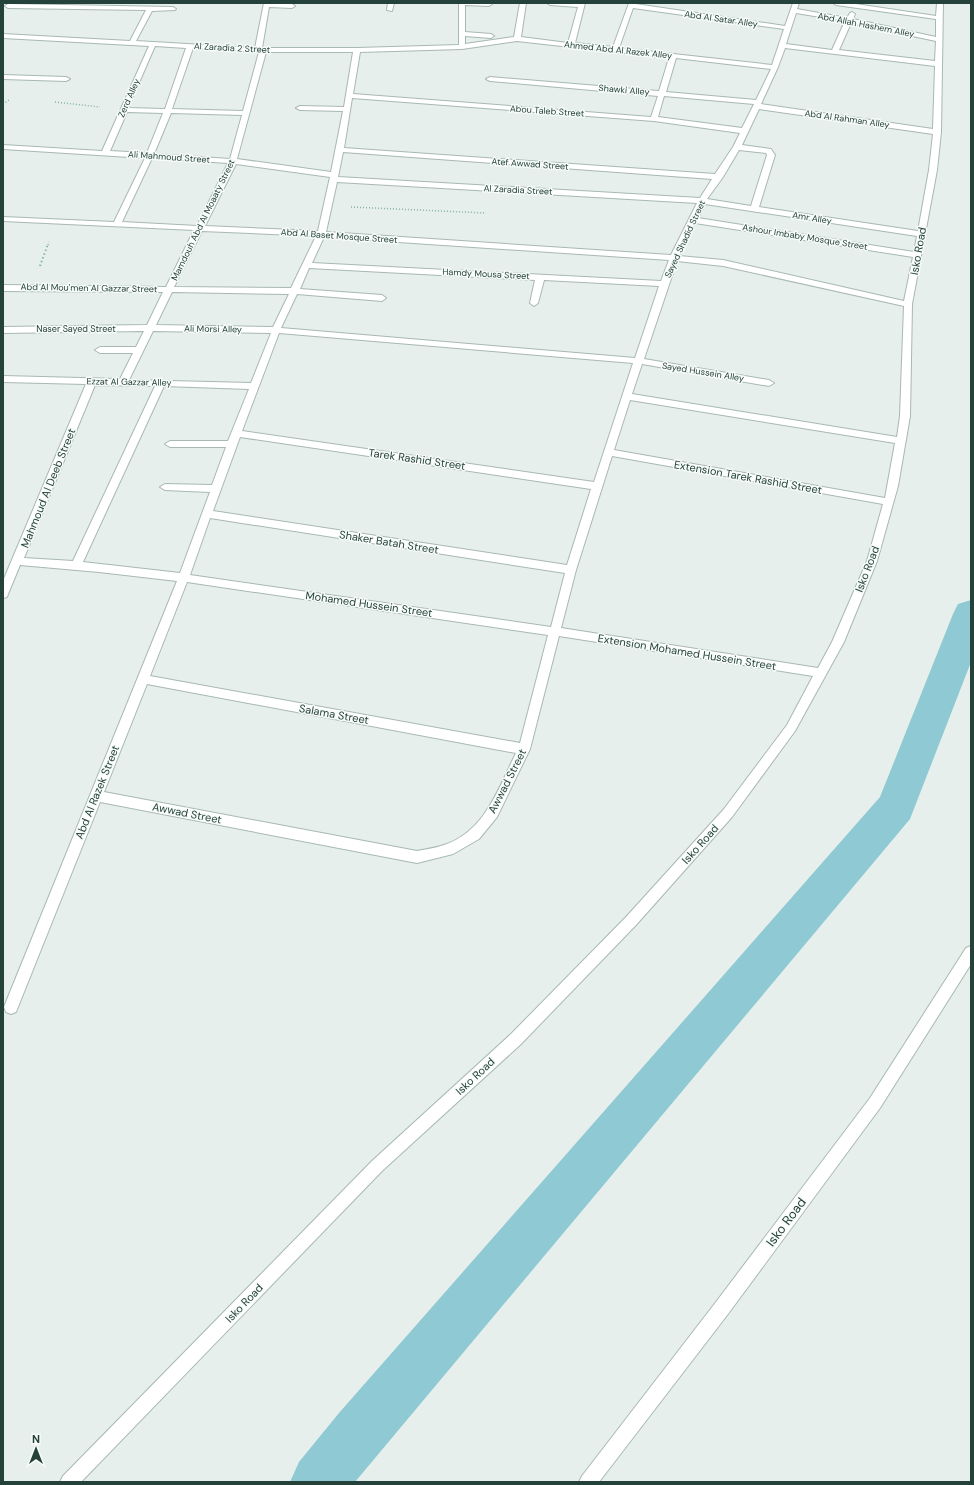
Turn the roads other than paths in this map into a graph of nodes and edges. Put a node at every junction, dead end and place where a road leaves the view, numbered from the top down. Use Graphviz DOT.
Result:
graph roads {
  1 [pos="462,3"];
  2 [pos="522,3"];
  3 [pos="550,3"];
  4 [pos="836,3"];
  5 [pos="940,3"];
  6 [pos="266,4"];
  7 [pos="489,4"];
  8 [pos="581,4"];
  9 [pos="856,4"];
  10 [pos="65,5"];
  11 [pos="631,5"];
  12 [pos="8,6"];
  13 [pos="124,6"];
  14 [pos="292,6"];
  15 [pos="794,7"];
  16 [pos="150,9"];
  17 [pos="173,9"];
  18 [pos="940,18"];
  19 [pos="849,20"];
  20 [pos="788,28"];
  21 [pos="462,34"];
  22 [pos="3,36"];
  23 [pos="491,36"];
  24 [pos="517,39"];
  25 [pos="939,40"];
  26 [pos="132,43"];
  27 [pos="153,44"];
  28 [pos="571,45"];
  29 [pos="190,46"];
  30 [pos="783,46"];
  31 [pos="462,47"];
  32 [pos="260,50"];
  33 [pos="357,50"];
  34 [pos="615,50"];
  35 [pos="835,51"];
  36 [pos="673,56"];
  37 [pos="939,64"];
  38 [pos="775,66"];
  39 [pos="3,77"];
  40 [pos="66,79"];
  41 [pos="490,79"];
  42 [pos="662,93"];
  43 [pos="349,96"];
  44 [pos="758,104"];
  45 [pos="300,108"];
  46 [pos="347,109"];
  47 [pos="124,110"];
  48 [pos="168,111"];
  49 [pos="246,113"];
  50 [pos="654,119"];
  51 [pos="745,131"];
  52 [pos="937,132"];
  53 [pos="737,146"];
  54 [pos="3,147"];
  55 [pos="340,150"];
  56 [pos="105,153"];
  57 [pos="150,155"];
  58 [pos="233,161"];
  59 [pos="334,177"];
  60 [pos="719,177"];
  61 [pos="702,201"];
  62 [pos="754,209"];
  63 [pos="3,219"];
  64 [pos="693,220"];
  65 [pos="117,224"];
  66 [pos="201,228"];
  67 [pos="321,234"];
  68 [pos="920,234"];
  69 [pos="917,255"];
  70 [pos="674,258"];
  71 [pos="307,265"];
  72 [pos="540,277"];
  73 [pos="664,284"];
  74 [pos="3,288"];
  75 [pos="168,289"];
  76 [pos="295,291"];
  77 [pos="382,298"];
  78 [pos="534,303"];
  79 [pos="908,304"];
  80 [pos="149,328"];
  81 [pos="3,330"];
  82 [pos="276,330"];
  83 [pos="100,350"];
  84 [pos="139,350"];
  85 [pos="638,361"];
  86 [pos="3,379"];
  87 [pos="92,381"];
  88 [pos="123,382"];
  89 [pos="161,383"];
  90 [pos="769,383"];
  91 [pos="255,386"];
  92 [pos="626,396"];
  93 [pos="237,433"];
  94 [pos="900,441"];
  95 [pos="170,444"];
  96 [pos="232,444"];
  97 [pos="608,452"];
  98 [pos="597,486"];
  99 [pos="165,487"];
  100 [pos="216,490"];
  101 [pos="889,502"];
  102 [pos="206,514"];
  103 [pos="18,560"];
  104 [pos="77,564"];
  105 [pos="571,570"];
  106 [pos="184,577"];
  107 [pos="3,594"];
  108 [pos="554,630"];
  109 [pos="820,673"];
  110 [pos="144,679"];
  111 [pos="524,749"];
  112 [pos="95,796"];
  113 [pos="971,952"];
  114 [pos="11,1007"];
  115 [pos="69,1482"];
  116 [pos="588,1482"];
  1 -- 7 [label="street"];
  1 -- 21 [label="street"];
  2 -- 24 [label="street"];
  3 -- 8 [label="street"];
  4 -- 9 [label="street"];
  5 -- 18 [label="street, Isko Road"];
  6 -- 14 [label="street"];
  6 -- 32 [label="street, Mamdouh Abd Al Moaaty Street"];
  8 -- 28 [label="street"];
  9 -- 18 [label="street"];
  9 -- 19 [label="street"];
  10 -- 12 [label="street"];
  10 -- 13 [label="street"];
  11 -- 20 [label="street, Abd Al Satar Alley"];
  11 -- 34 [label="street"];
  13 -- 16 [label="street"];
  15 -- 19 [label="street, Abd Allah Hashem Alley"];
  15 -- 20 [label="street, Sayed Shadid Street"];
  16 -- 17 [label="street"];
  16 -- 26 [label="street"];
  18 -- 25 [label="street, Isko Road"];
  19 -- 25 [label="street, Abd Allah Hashem Alley"];
  19 -- 35 [label="street"];
  20 -- 30 [label="street, Sayed Shadid Street"];
  21 -- 23 [label="street"];
  21 -- 31 [label="street"];
  22 -- 26 [label="street, Al Zaradia 2 Street"];
  24 -- 28 [label="street, Ahmed Abd Al Razek Alley"];
  24 -- 31 [label="street, Ahmed Abd Al Razek Alley"];
  25 -- 37 [label="street, Isko Road"];
  26 -- 27 [label="street, Al Zaradia 2 Street"];
  27 -- 29 [label="street, Al Zaradia 2 Street"];
  27 -- 47 [label="street, Zerd Alley"];
  28 -- 34 [label="street, Ahmed Abd Al Razek Alley"];
  29 -- 32 [label="street, Al Zaradia 2 Street"];
  29 -- 48 [label="street"];
  30 -- 35 [label="street"];
  30 -- 38 [label="street, Sayed Shadid Street"];
  31 -- 33 [label="street, Al Zaradia 2 Street"];
  32 -- 33 [label="street, Al Zaradia 2 Street"];
  32 -- 49 [label="street, Mamdouh Abd Al Moaaty Street"];
  33 -- 43 [label="street, Abd Al Razek Street"];
  34 -- 36 [label="street, Ahmed Abd Al Razek Alley"];
  35 -- 37 [label="street"];
  36 -- 38 [label="street, Ahmed Abd Al Razek Alley"];
  36 -- 42 [label="street"];
  37 -- 52 [label="street, Isko Road"];
  38 -- 44 [label="street, Sayed Shadid Street"];
  39 -- 40 [label="street"];
  41 -- 42 [label="street, Shawki Alley"];
  42 -- 44 [label="street, Shawki Alley"];
  42 -- 50 [label="street"];
  43 -- 46 [label="street, Abd Al Razek Street"];
  43 -- 50 [label="street, Abou Taleb Street"];
  44 -- 51 [label="street, Sayed Shadid Street"];
  44 -- 52 [label="street, Abd Al Rahman Alley"];
  45 -- 46 [label="street"];
  46 -- 55 [label="street, Abd Al Razek Street"];
  47 -- 48 [label="street"];
  47 -- 56 [label="street, Zerd Alley"];
  48 -- 49 [label="street"];
  48 -- 57 [label="street"];
  49 -- 58 [label="street, Mamdouh Abd Al Moaaty Street"];
  50 -- 51 [label="street, Abou Taleb Street"];
  51 -- 53 [label="street, Sayed Shadid Street"];
  52 -- 68 [label="street, Isko Road"];
  53 -- 60 [label="street, Sayed Shadid Street"];
  53 -- 62 [label="street"];
  54 -- 56 [label="street, Ali Mahmoud Street"];
  55 -- 59 [label="street, Abd Al Razek Street"];
  55 -- 60 [label="street, Atef Awwad Street"];
  56 -- 57 [label="street, Ali Mahmoud Street"];
  57 -- 58 [label="street, Ali Mahmoud Street"];
  57 -- 65 [label="street"];
  58 -- 59 [label="street, Ali Mahmoud Street"];
  58 -- 66 [label="street, Mamdouh Abd Al Moaaty Street"];
  59 -- 61 [label="street, Al Zaradia Street"];
  59 -- 67 [label="street, Abd Al Razek Street"];
  60 -- 61 [label="street, Sayed Shadid Street"];
  61 -- 62 [label="street, Amr Alley"];
  61 -- 64 [label="street, Sayed Shadid Street"];
  62 -- 68 [label="street, Amr Alley"];
  63 -- 65 [label="street, Abd Al Baset Mosque Street"];
  64 -- 69 [label="street, Ashour Imbaby Mosque Street"];
  64 -- 70 [label="street, Sayed Shadid Street"];
  65 -- 66 [label="street, Abd Al Baset Mosque Street"];
  66 -- 67 [label="street, Abd Al Baset Mosque Street"];
  66 -- 75 [label="street, Mamdouh Abd Al Moaaty Street"];
  67 -- 70 [label="street, Abd Al Baset Mosque Street"];
  67 -- 71 [label="street, Abd Al Razek Street"];
  68 -- 69 [label="street, Isko Road"];
  69 -- 79 [label="street, Isko Road"];
  70 -- 73 [label="street, Sayed Shadid Street"];
  70 -- 79 [label="street, Abd Al Baset Mosque Street"];
  71 -- 72 [label="street, Hamdy Mousa Street"];
  71 -- 76 [label="street, Abd Al Razek Street"];
  72 -- 73 [label="street, Hamdy Mousa Street"];
  72 -- 78 [label="street"];
  73 -- 85 [label="street, Sayed Shadid Street"];
  74 -- 75 [label="street, Abd Al Mou'men Al Gazzar Street"];
  75 -- 76 [label="street, Abd Al Mou'men Al Gazzar Street"];
  75 -- 80 [label="street, Mamdouh Abd Al Moaaty Street"];
  76 -- 77 [label="street, Abd Al Mou'men Al Gazzar Street"];
  76 -- 82 [label="street, Abd Al Razek Street"];
  79 -- 94 [label="street, Isko Road"];
  80 -- 81 [label="street, Naser Sayed Street"];
  80 -- 82 [label="street, Ali Morsi Alley"];
  80 -- 84 [label="street, Mamdouh Abd Al Moaaty Street"];
  82 -- 85 [label="street, Ali Morsi Alley"];
  82 -- 91 [label="street, Abd Al Razek Street"];
  83 -- 84 [label="street"];
  84 -- 88 [label="street, Mamdouh Abd Al Moaaty Street"];
  85 -- 90 [label="street, Sayed Hussein Alley"];
  85 -- 92 [label="street, Sayed Shadid Street"];
  86 -- 87 [label="street, Ezzat Al Gazzar Alley"];
  87 -- 88 [label="street, Ezzat Al Gazzar Alley"];
  87 -- 103 [label="street, Mahmoud Al Deeb Street"];
  88 -- 89 [label="street, Ezzat Al Gazzar Alley"];
  89 -- 91 [label="street, Ezzat Al Gazzar Alley"];
  89 -- 104 [label="street"];
  91 -- 93 [label="street, Abd Al Razek Street"];
  92 -- 94 [label="street"];
  92 -- 97 [label="street, Sayed Shadid Street"];
  93 -- 96 [label="street, Abd Al Razek Street"];
  93 -- 98 [label="street, Tarek Rashid Street"];
  94 -- 101 [label="street, Isko Road"];
  95 -- 96 [label="street"];
  96 -- 100 [label="street, Abd Al Razek Street"];
  97 -- 98 [label="street, Sayed Shadid Street"];
  97 -- 101 [label="street, Extension Tarek Rashid Street"];
  98 -- 105 [label="street, Awwad Street"];
  99 -- 100 [label="street"];
  100 -- 102 [label="street, Abd Al Razek Street"];
  101 -- 109 [label="street, Isko Road"];
  102 -- 105 [label="street, Shaker Batah Street"];
  102 -- 106 [label="street, Abd Al Razek Street"];
  103 -- 104 [label="street, Mohamed Hussein Street"];
  103 -- 107 [label="street, Mahmoud Al Deeb Street"];
  104 -- 106 [label="street, Mohamed Hussein Street"];
  105 -- 108 [label="street, Awwad Street"];
  106 -- 108 [label="street, Mohamed Hussein Street"];
  106 -- 110 [label="street, Abd Al Razek Street"];
  108 -- 109 [label="street, Extension Mohamed Hussein Street"];
  108 -- 111 [label="street, Awwad Street"];
  109 -- 115 [label="street, Isko Road"];
  110 -- 111 [label="street, Salama Street"];
  110 -- 112 [label="street, Abd Al Razek Street"];
  111 -- 112 [label="street, Awwad Street"];
  112 -- 114 [label="street, Abd Al Razek Street"];
  113 -- 116 [label="street, Isko Road"];
}
